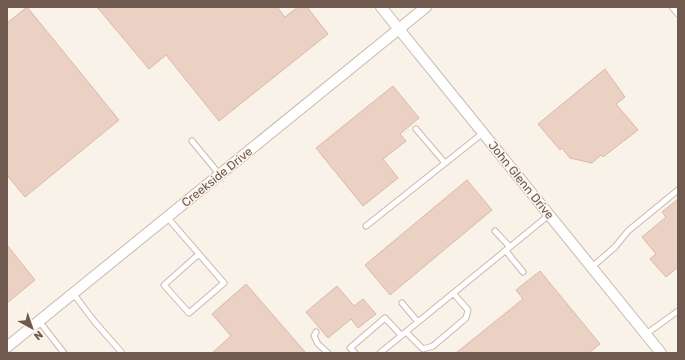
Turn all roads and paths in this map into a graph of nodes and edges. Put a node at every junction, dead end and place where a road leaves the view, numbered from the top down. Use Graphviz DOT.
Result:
graph roads {
  1 [pos="381,7"];
  2 [pos="426,7"];
  3 [pos="672,7"];
  4 [pos="678,14"];
  5 [pos="399,29"];
  6 [pos="416,129"];
  7 [pos="483,133"];
  8 [pos="192,140"];
  9 [pos="445,163"];
  10 [pos="220,175"];
  11 [pos="678,190"];
  12 [pos="550,215"];
  13 [pos="167,218"];
  14 [pos="366,226"];
  15 [pos="495,231"];
  16 [pos="510,247"];
  17 [pos="506,251"];
  18 [pos="199,254"];
  19 [pos="592,267"];
  20 [pos="523,272"];
  21 [pos="73,293"];
  22 [pos="453,294"];
  23 [pos="402,303"];
  24 [pos="678,311"];
  25 [pos="39,321"];
  26 [pos="418,322"];
  27 [pos="316,332"];
  28 [pos="406,332"];
  29 [pos="646,334"];
  30 [pos="401,336"];
  31 [pos="8,344"];
  32 [pos="64,353"];
  33 [pos="122,353"];
  34 [pos="328,353"];
  35 [pos="354,353"];
  36 [pos="380,353"];
  37 [pos="661,353"];
  1 -- 5 [label="street, John Glenn Drive"];
  2 -- 5 [label="street, Creekside Drive"];
  3 -- 4 [label="lane"];
  5 -- 7 [label="street, John Glenn Drive"];
  5 -- 10 [label="street, Creekside Drive"];
  6 -- 9 [label="lane"];
  7 -- 9 [label="lane"];
  7 -- 12 [label="street, John Glenn Drive"];
  8 -- 10 [label="lane"];
  9 -- 14 [label="lane"];
  10 -- 13 [label="street, Creekside Drive"];
  11 -- 19 [label="lane"];
  12 -- 16 [label="lane"];
  12 -- 19 [label="street, John Glenn Drive"];
  13 -- 18 [label="lane"];
  13 -- 21 [label="street, Creekside Drive"];
  15 -- 16 [label="lane"];
  16 -- 17 [label="lane"];
  17 -- 20 [label="lane"];
  17 -- 22 [label="lane"];
  18 -- 18 [label="lane"];
  19 -- 29 [label="street, John Glenn Drive"];
  21 -- 25 [label="street, Creekside Drive"];
  21 -- 33 [label="lane"];
  22 -- 26 [label="lane"];
  22 -- 28 [label="lane"];
  23 -- 26 [label="lane"];
  24 -- 29 [label="lane"];
  25 -- 31 [label="street, Creekside Drive"];
  25 -- 32 [label="lane"];
  26 -- 28 [label="lane"];
  27 -- 34 [label="lane"];
  28 -- 30 [label="lane"];
  29 -- 37 [label="street, John Glenn Drive"];
  30 -- 35 [label="lane"];
  30 -- 36 [label="lane"];
}
